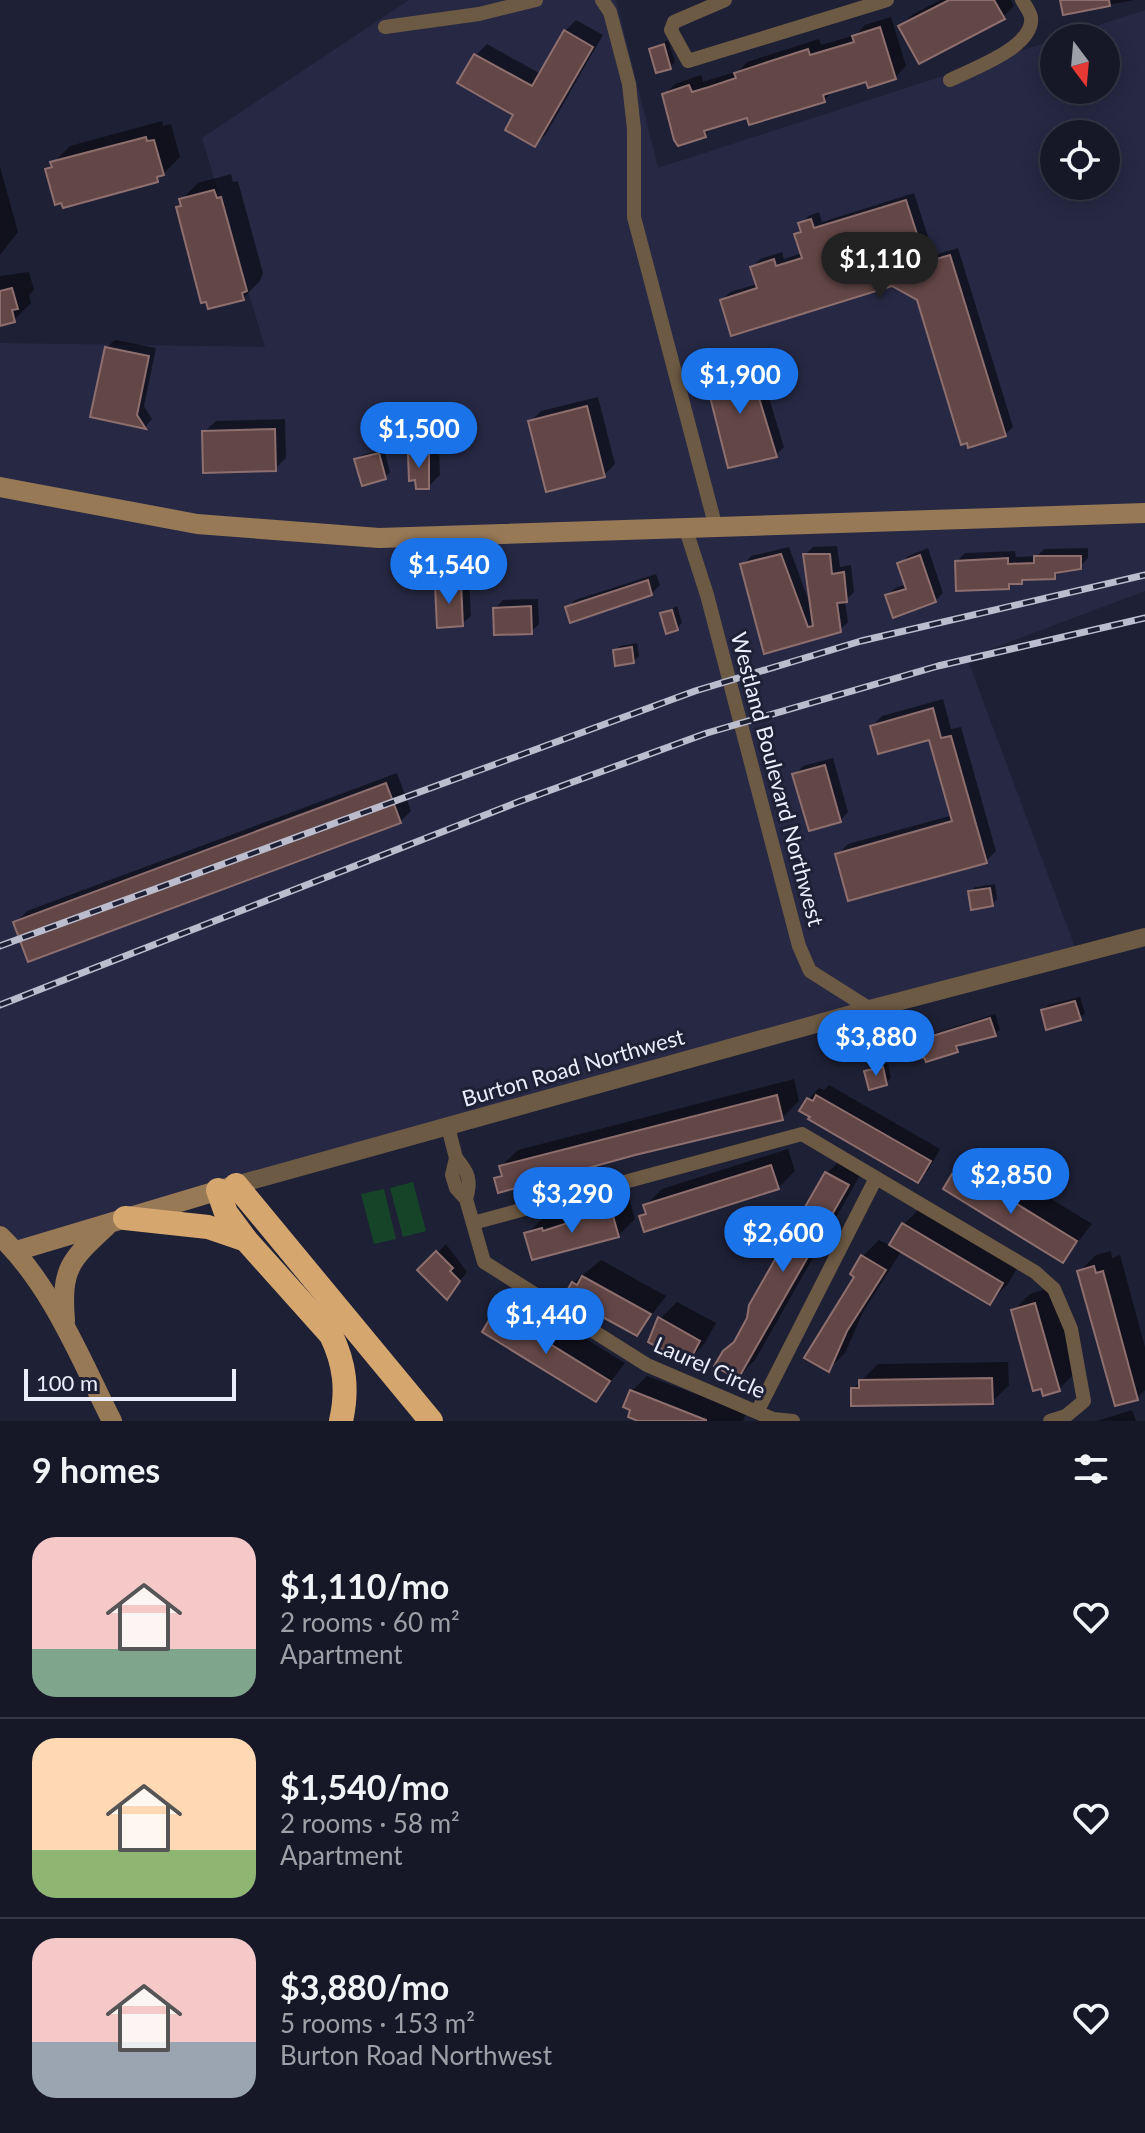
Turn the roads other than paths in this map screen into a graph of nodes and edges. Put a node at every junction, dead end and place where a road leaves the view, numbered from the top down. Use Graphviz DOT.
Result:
graph roads {
  1 [pos="536,0"];
  2 [pos="602,0"];
  3 [pos="725,0"];
  4 [pos="884,0"];
  5 [pos="1022,0"];
  6 [pos="385,27"];
  7 [pos="950,80"];
  8 [pos="0,487"];
  9 [pos="1145,513"];
  10 [pos="716,528"];
  11 [pos="686,530"];
  12 [pos="1145,937"];
  13 [pos="870,1009"];
  14 [pos="448,1127"];
  15 [pos="876,1178"];
  16 [pos="227,1188"];
  17 [pos="118,1220"];
  18 [pos="473,1223"];
  19 [pos="0,1236"];
  20 [pos="246,1240"];
  21 [pos="16,1251"];
  22 [pos="65,1325"];
  23 [pos="757,1412"];
  24 [pos="112,1421"];
  25 [pos="341,1421"];
  26 [pos="431,1421"];
  27 [pos="793,1421"];
  28 [pos="1050,1421"];
  1 -- 6 [label="street"];
  2 -- 10 [label="street"];
  3 -- 4 [label="street"];
  5 -- 7 [label="street"];
  8 -- 11 [label="main road"];
  9 -- 10 [label="main road"];
  10 -- 11 [label="main road"];
  11 -- 13 [label="street, Westland Boulevard Northwest"];
  12 -- 13 [label="street, Burton Road Northwest"];
  13 -- 14 [label="street, Burton Road Northwest"];
  14 -- 16 [label="street, Burton Road Northwest"];
  14 -- 18 [label="street, Laurel Circle"];
  15 -- 18 [label="street"];
  15 -- 23 [label="street"];
  15 -- 28 [label="street"];
  16 -- 17 [label="main road, Burton Road Northwest"];
  16 -- 20 [label="highway"];
  16 -- 26 [label="highway"];
  17 -- 20 [label="highway"];
  17 -- 21 [label="main road, Burton Road Northwest"];
  17 -- 22 [label="main road"];
  18 -- 23 [label="street, Laurel Circle"];
  19 -- 21 [label="main road"];
  20 -- 25 [label="highway"];
  21 -- 22 [label="main road"];
  22 -- 24 [label="main road"];
  23 -- 27 [label="street, Laurel Circle"];
}
